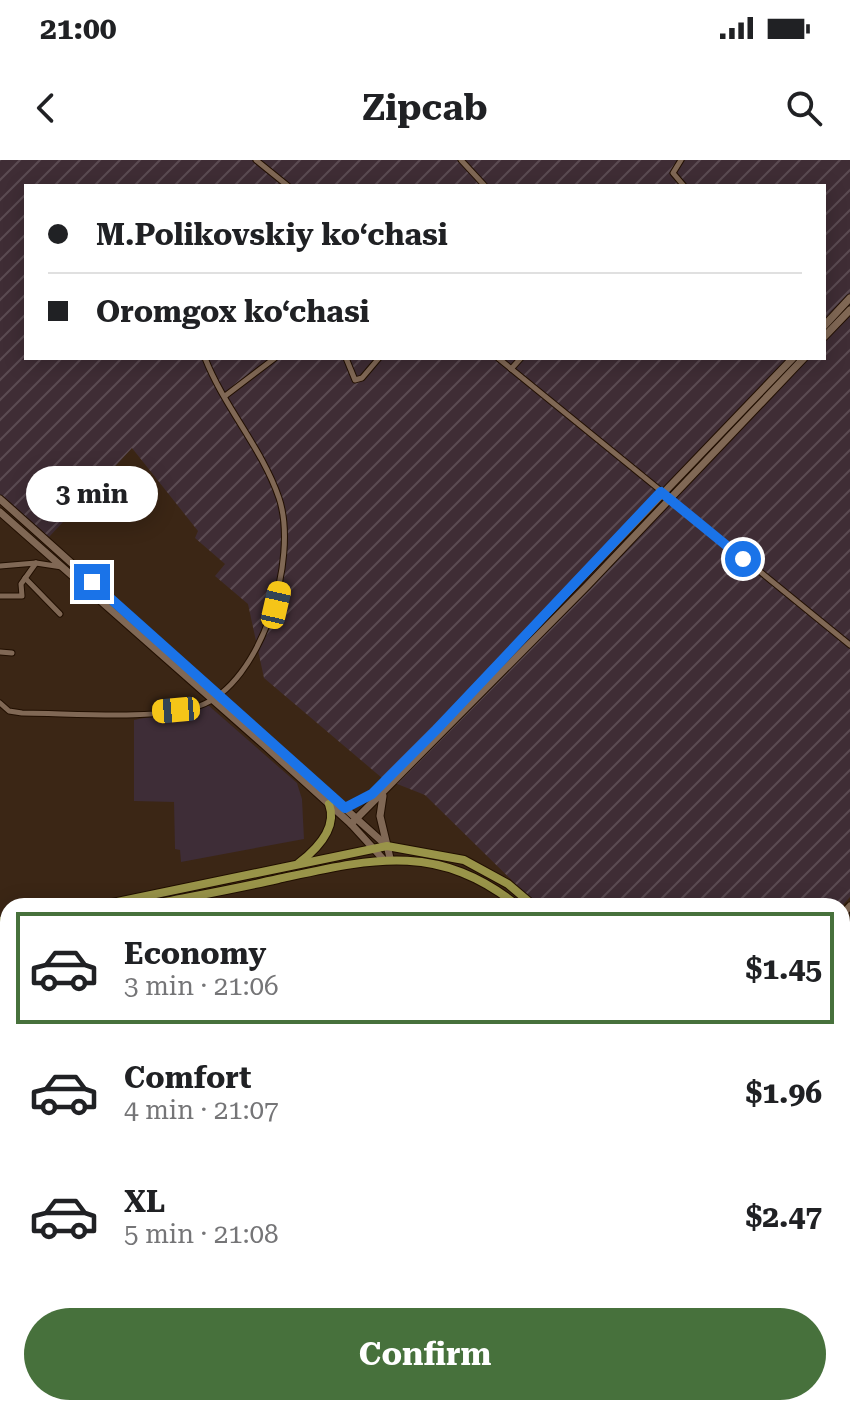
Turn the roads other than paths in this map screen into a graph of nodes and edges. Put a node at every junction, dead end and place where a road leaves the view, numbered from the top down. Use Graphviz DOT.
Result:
graph roads {
  1 [pos="256,160"];
  2 [pos="461,160"];
  3 [pos="681,160"];
  4 [pos="286,184"];
  5 [pos="483,184"];
  6 [pos="682,184"];
  7 [pos="850,298"];
  8 [pos="850,310"];
  9 [pos="826,324"];
  10 [pos="826,335"];
  11 [pos="206,360"];
  12 [pos="272,360"];
  13 [pos="347,360"];
  14 [pos="377,360"];
  15 [pos="500,360"];
  16 [pos="519,360"];
  17 [pos="791,360"];
  18 [pos="802,360"];
  19 [pos="511,369"];
  20 [pos="225,396"];
  21 [pos="661,492"];
  22 [pos="0,499"];
  23 [pos="669,499"];
  24 [pos="1,514"];
  25 [pos="22,519"];
  26 [pos="15,526"];
  27 [pos="36,563"];
  28 [pos="0,566"];
  29 [pos="62,567"];
  30 [pos="25,578"];
  31 [pos="0,596"];
  32 [pos="60,614"];
  33 [pos="850,645"];
  34 [pos="0,652"];
  35 [pos="12,653"];
  36 [pos="221,695"];
  37 [pos="212,700"];
  38 [pos="0,703"];
  39 [pos="386,790"];
  40 [pos="329,804"];
  41 [pos="345,808"];
  42 [pos="354,821"];
  43 [pos="387,846"];
  44 [pos="375,848"];
  45 [pos="386,858"];
  46 [pos="296,866"];
  47 [pos="138,898"];
  48 [pos="185,898"];
  49 [pos="507,898"];
  50 [pos="525,898"];
  1 -- 4 [label="street"];
  2 -- 5 [label="street"];
  3 -- 6 [label="street"];
  7 -- 9 [label="street"];
  8 -- 10 [label="street"];
  11 -- 20 [label="street"];
  12 -- 20 [label="street"];
  13 -- 14 [label="street"];
  15 -- 19 [label="street"];
  16 -- 19 [label="street"];
  17 -- 21 [label="street"];
  18 -- 23 [label="street"];
  19 -- 21 [label="street"];
  20 -- 36 [label="street"];
  21 -- 23 [label="street"];
  21 -- 41 [label="street"];
  22 -- 25 [label="street"];
  23 -- 33 [label="street"];
  23 -- 39 [label="street"];
  24 -- 26 [label="street"];
  25 -- 26 [label="street"];
  25 -- 36 [label="street"];
  26 -- 29 [label="street"];
  27 -- 28 [label="street"];
  27 -- 29 [label="street"];
  27 -- 30 [label="street"];
  29 -- 37 [label="street"];
  30 -- 31 [label="street"];
  30 -- 32 [label="street"];
  34 -- 35 [label="street"];
  36 -- 37 [label="street"];
  36 -- 41 [label="street"];
  37 -- 38 [label="street"];
  37 -- 40 [label="street"];
  39 -- 42 [label="street"];
  39 -- 43 [label="street"];
  40 -- 42 [label="street"];
  40 -- 46 [label="main road"];
  41 -- 42 [label="street"];
  42 -- 43 [label="street"];
  42 -- 44 [label="street"];
  43 -- 44 [label="main road"];
  43 -- 45 [label="street"];
  43 -- 50 [label="main road"];
  44 -- 45 [label="street"];
  44 -- 46 [label="main road"];
  45 -- 48 [label="main road"];
  45 -- 49 [label="main road"];
  46 -- 47 [label="main road"];
}
